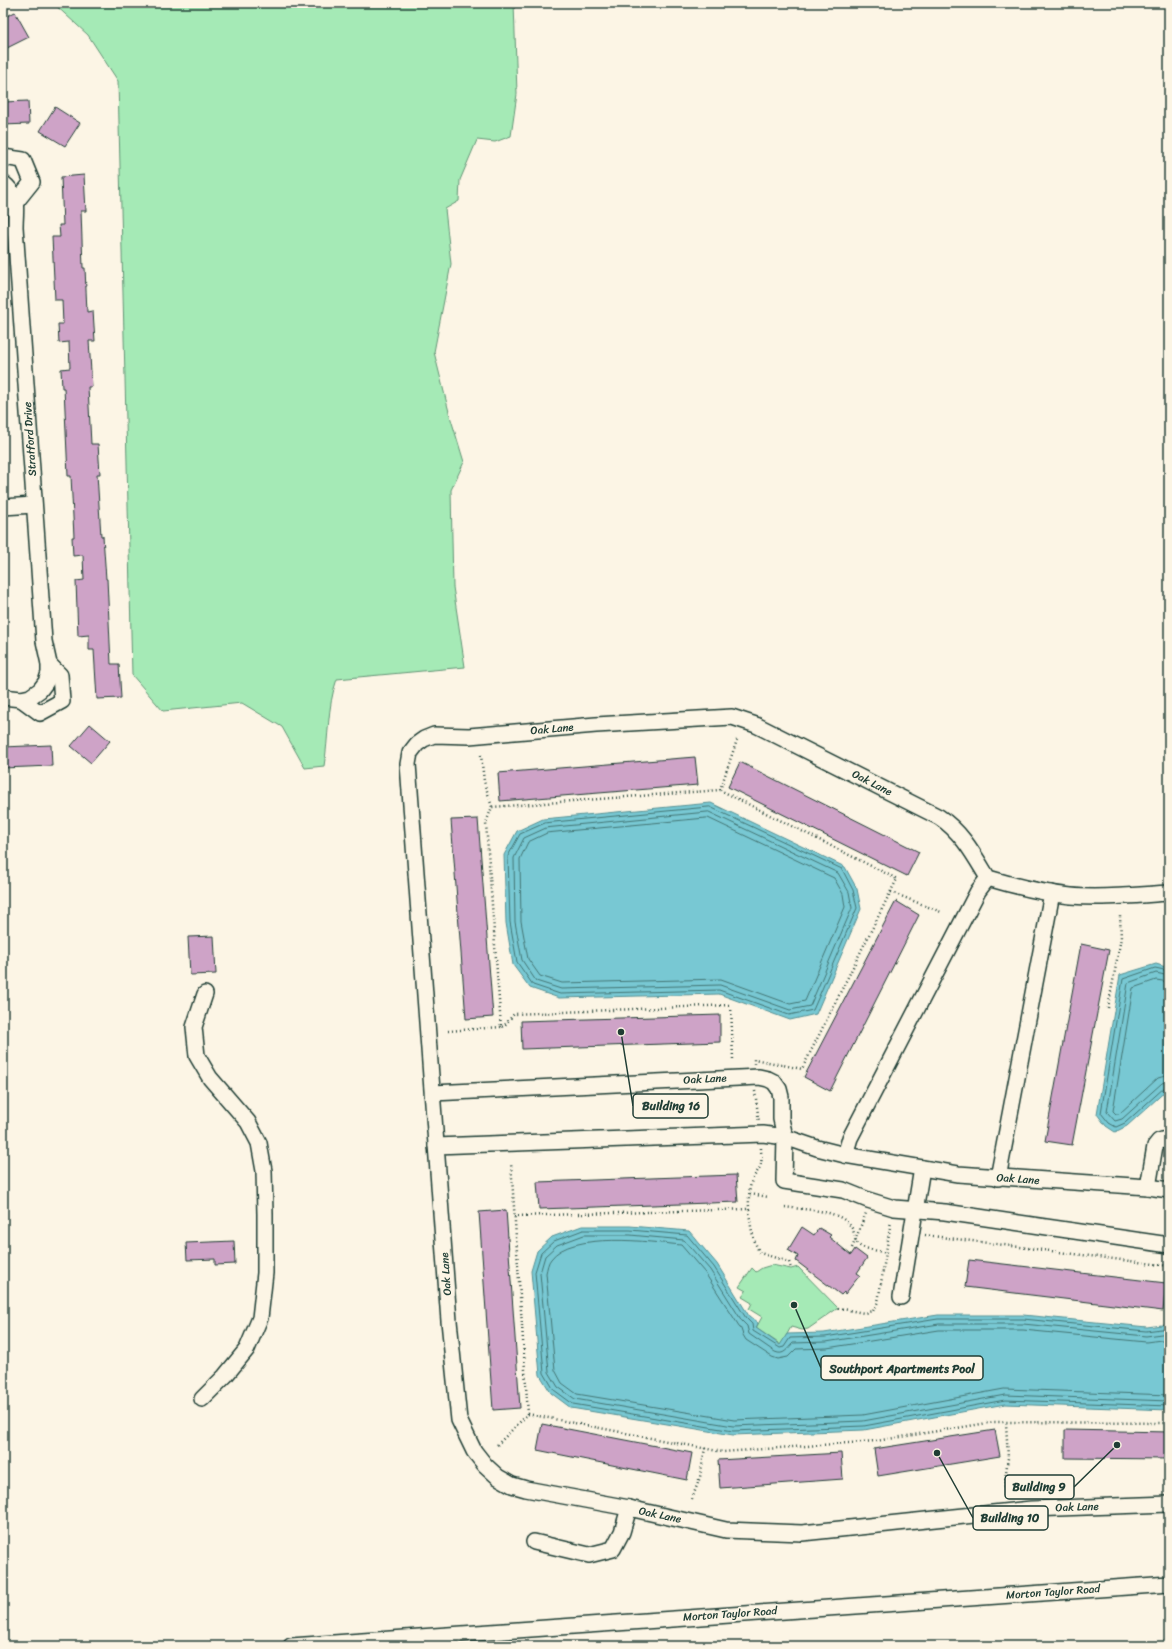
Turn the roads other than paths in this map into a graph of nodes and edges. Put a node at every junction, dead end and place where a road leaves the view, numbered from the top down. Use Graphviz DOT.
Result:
graph roads {
  1 [pos="3,157"];
  2 [pos="6,185"];
  3 [pos="16,202"];
  4 [pos="34,505"];
  5 [pos="3,507"];
  6 [pos="49,664"];
  7 [pos="3,697"];
  8 [pos="21,699"];
  9 [pos="988,878"];
  10 [pos="1052,893"];
  11 [pos="1169,893"];
  12 [pos="205,994"];
  13 [pos="433,1093"];
  14 [pos="785,1138"];
  15 [pos="1169,1138"];
  16 [pos="436,1146"];
  17 [pos="845,1154"];
  18 [pos="922,1168"];
  19 [pos="998,1178"];
  20 [pos="1148,1187"];
  21 [pos="1169,1190"];
  22 [pos="916,1210"];
  23 [pos="1169,1245"];
  24 [pos="901,1297"];
  25 [pos="202,1400"];
  26 [pos="1169,1504"];
  27 [pos="629,1508"];
  28 [pos="534,1542"];
  29 [pos="1169,1584"];
  30 [pos="291,1646"];
  1 -- 3 [label="street"];
  2 -- 3 [label="street, Stratford Drive"];
  3 -- 4 [label="street, Stratford Drive"];
  4 -- 5 [label="street"];
  4 -- 6 [label="street, Stratford Drive"];
  6 -- 8 [label="street, Stratford Drive"];
  6 -- 8 [label="street"];
  7 -- 8 [label="street"];
  9 -- 10 [label="street"];
  9 -- 13 [label="street, Oak Lane"];
  9 -- 17 [label="street"];
  10 -- 11 [label="street"];
  10 -- 19 [label="street"];
  12 -- 25 [label="street"];
  13 -- 14 [label="street, Oak Lane"];
  13 -- 16 [label="street, Oak Lane"];
  14 -- 16 [label="street, Oak Lane"];
  14 -- 17 [label="street, Oak Lane"];
  14 -- 22 [label="street"];
  15 -- 20 [label="street"];
  16 -- 27 [label="street, Oak Lane"];
  17 -- 18 [label="street, Oak Lane"];
  18 -- 19 [label="street, Oak Lane"];
  18 -- 22 [label="street"];
  19 -- 20 [label="street, Oak Lane"];
  20 -- 21 [label="street, Oak Lane"];
  22 -- 23 [label="street"];
  22 -- 24 [label="street"];
  26 -- 27 [label="street, Oak Lane"];
  27 -- 28 [label="street"];
  29 -- 30 [label="street, Morton Taylor Road"];
}
